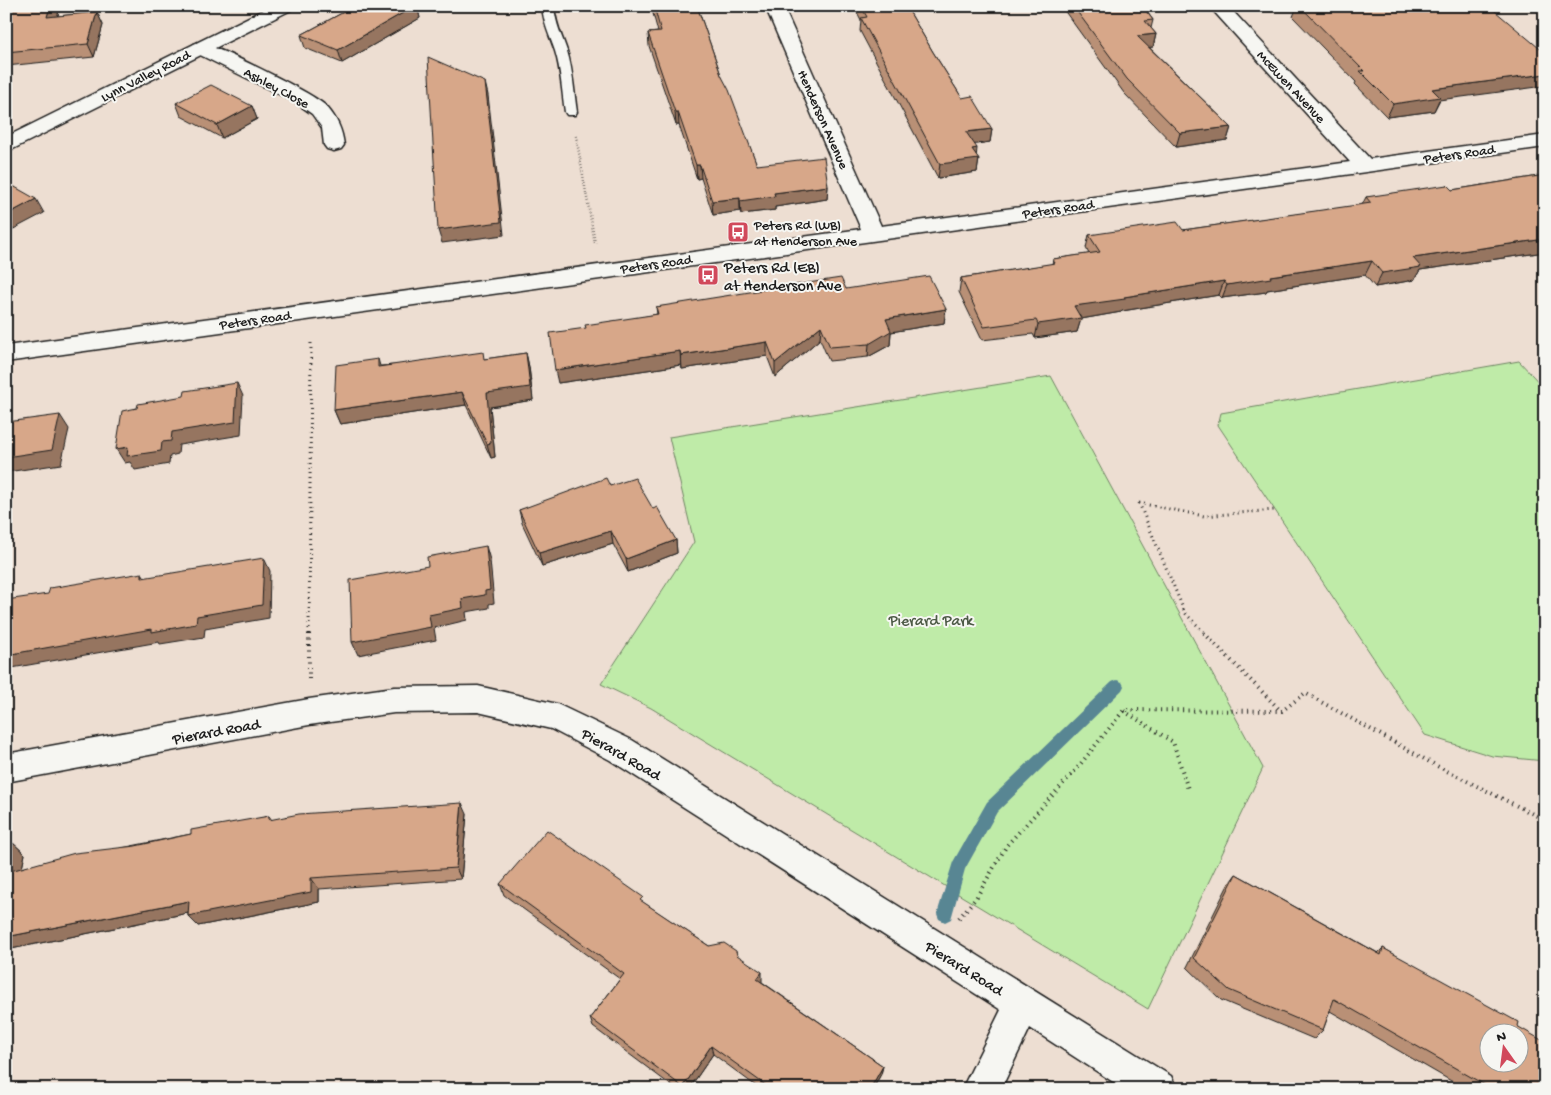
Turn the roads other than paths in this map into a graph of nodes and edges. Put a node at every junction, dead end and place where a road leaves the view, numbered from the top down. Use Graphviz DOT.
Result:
graph roads {
  1 [pos="285,6"];
  2 [pos="548,6"];
  3 [pos="774,6"];
  4 [pos="1218,6"];
  5 [pos="200,48"];
  6 [pos="571,112"];
  7 [pos="1545,141"];
  8 [pos="6,144"];
  9 [pos="334,145"];
  10 [pos="1365,166"];
  11 [pos="873,232"];
  12 [pos="6,354"];
  13 [pos="6,768"];
  14 [pos="1023,1003"];
  15 [pos="982,1089"];
  16 [pos="1158,1089"];
  1 -- 5 [label="street, Lynn Valley Road"];
  2 -- 6 [label="lane"];
  3 -- 11 [label="street, Henderson Avenue"];
  4 -- 10 [label="street, McEwen Avenue"];
  5 -- 8 [label="street, Lynn Valley Road"];
  5 -- 9 [label="street, Ashley Close"];
  7 -- 10 [label="street, Peters Road"];
  10 -- 11 [label="street, Peters Road"];
  11 -- 12 [label="street, Peters Road"];
  13 -- 14 [label="street, Pierard Road"];
  14 -- 15 [label="street"];
  14 -- 16 [label="street, Pierard Road"];
}
